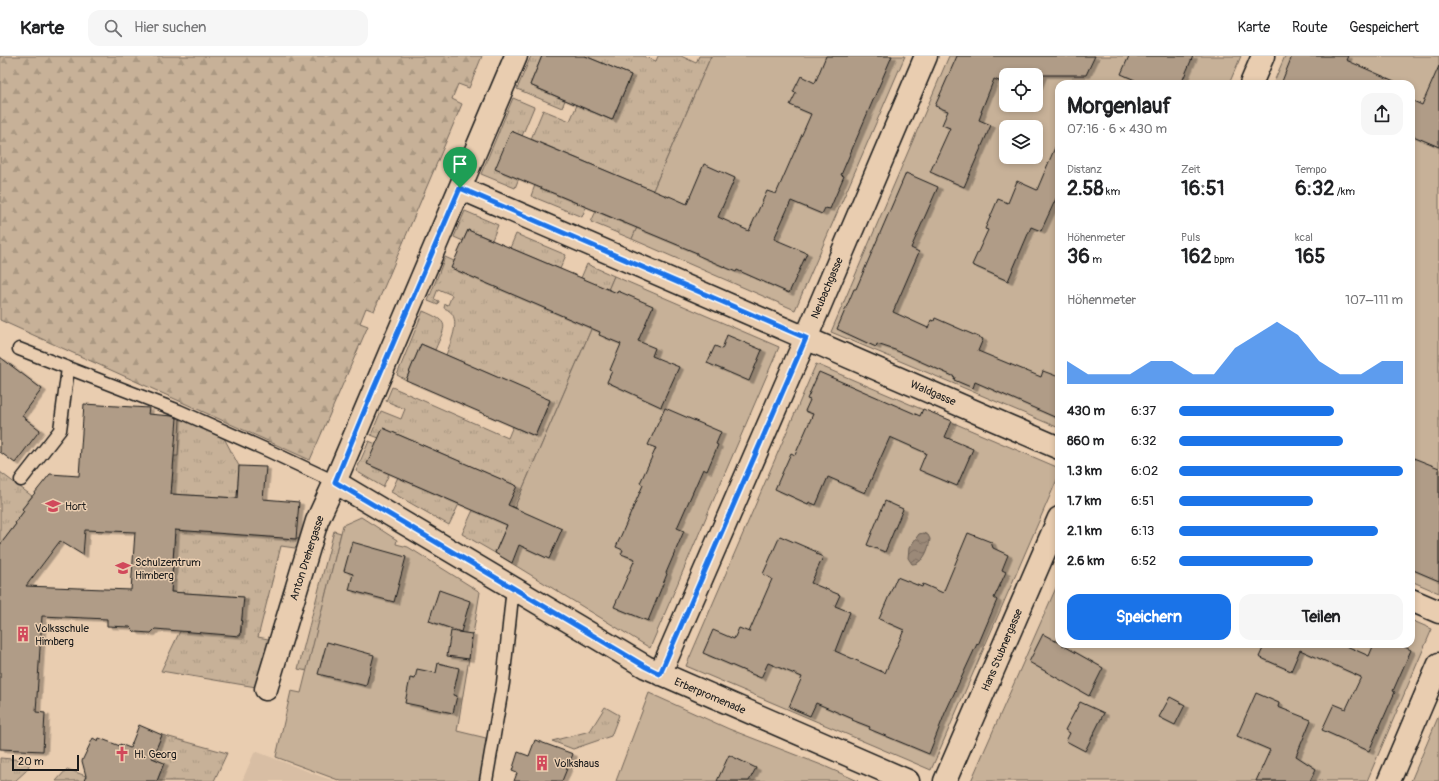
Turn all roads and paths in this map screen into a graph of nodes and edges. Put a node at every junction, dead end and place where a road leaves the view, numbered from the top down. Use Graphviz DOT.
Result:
graph roads {
  1 [pos="516,56"];
  2 [pos="926,56"];
  3 [pos="1263,56"];
  4 [pos="1253,80"];
  5 [pos="460,188"];
  6 [pos="806,338"];
  7 [pos="18,349"];
  8 [pos="68,368"];
  9 [pos="1055,446"];
  10 [pos="21,480"];
  11 [pos="335,482"];
  12 [pos="1055,527"];
  13 [pos="513,587"];
  14 [pos="1415,602"];
  15 [pos="1439,612"];
  16 [pos="1439,664"];
  17 [pos="660,674"];
  18 [pos="266,689"];
  19 [pos="486,781"];
  20 [pos="908,781"];
  21 [pos="945,781"];
  22 [pos="1389,781"];
  1 -- 5 [label="street, Anton Drehergasse"];
  2 -- 6 [label="street, Neubachgasse"];
  3 -- 4 [label="street"];
  5 -- 6 [label="street, Waldgasse"];
  5 -- 11 [label="street, Anton Drehergasse"];
  6 -- 9 [label="street, Waldgasse"];
  6 -- 17 [label="street, Neubachgasse"];
  7 -- 8 [label="lane"];
  8 -- 10 [label="lane"];
  8 -- 11 [label="lane"];
  11 -- 13 [label="street, Erberpromenade"];
  11 -- 18 [label="street, Anton Drehergasse"];
  12 -- 21 [label="street, Hans Stubnergasse"];
  13 -- 17 [label="street, Erberpromenade"];
  13 -- 19 [label="lane"];
  14 -- 15 [label="street"];
  16 -- 22 [label="street"];
  17 -- 20 [label="street, Erberpromenade"];
}
